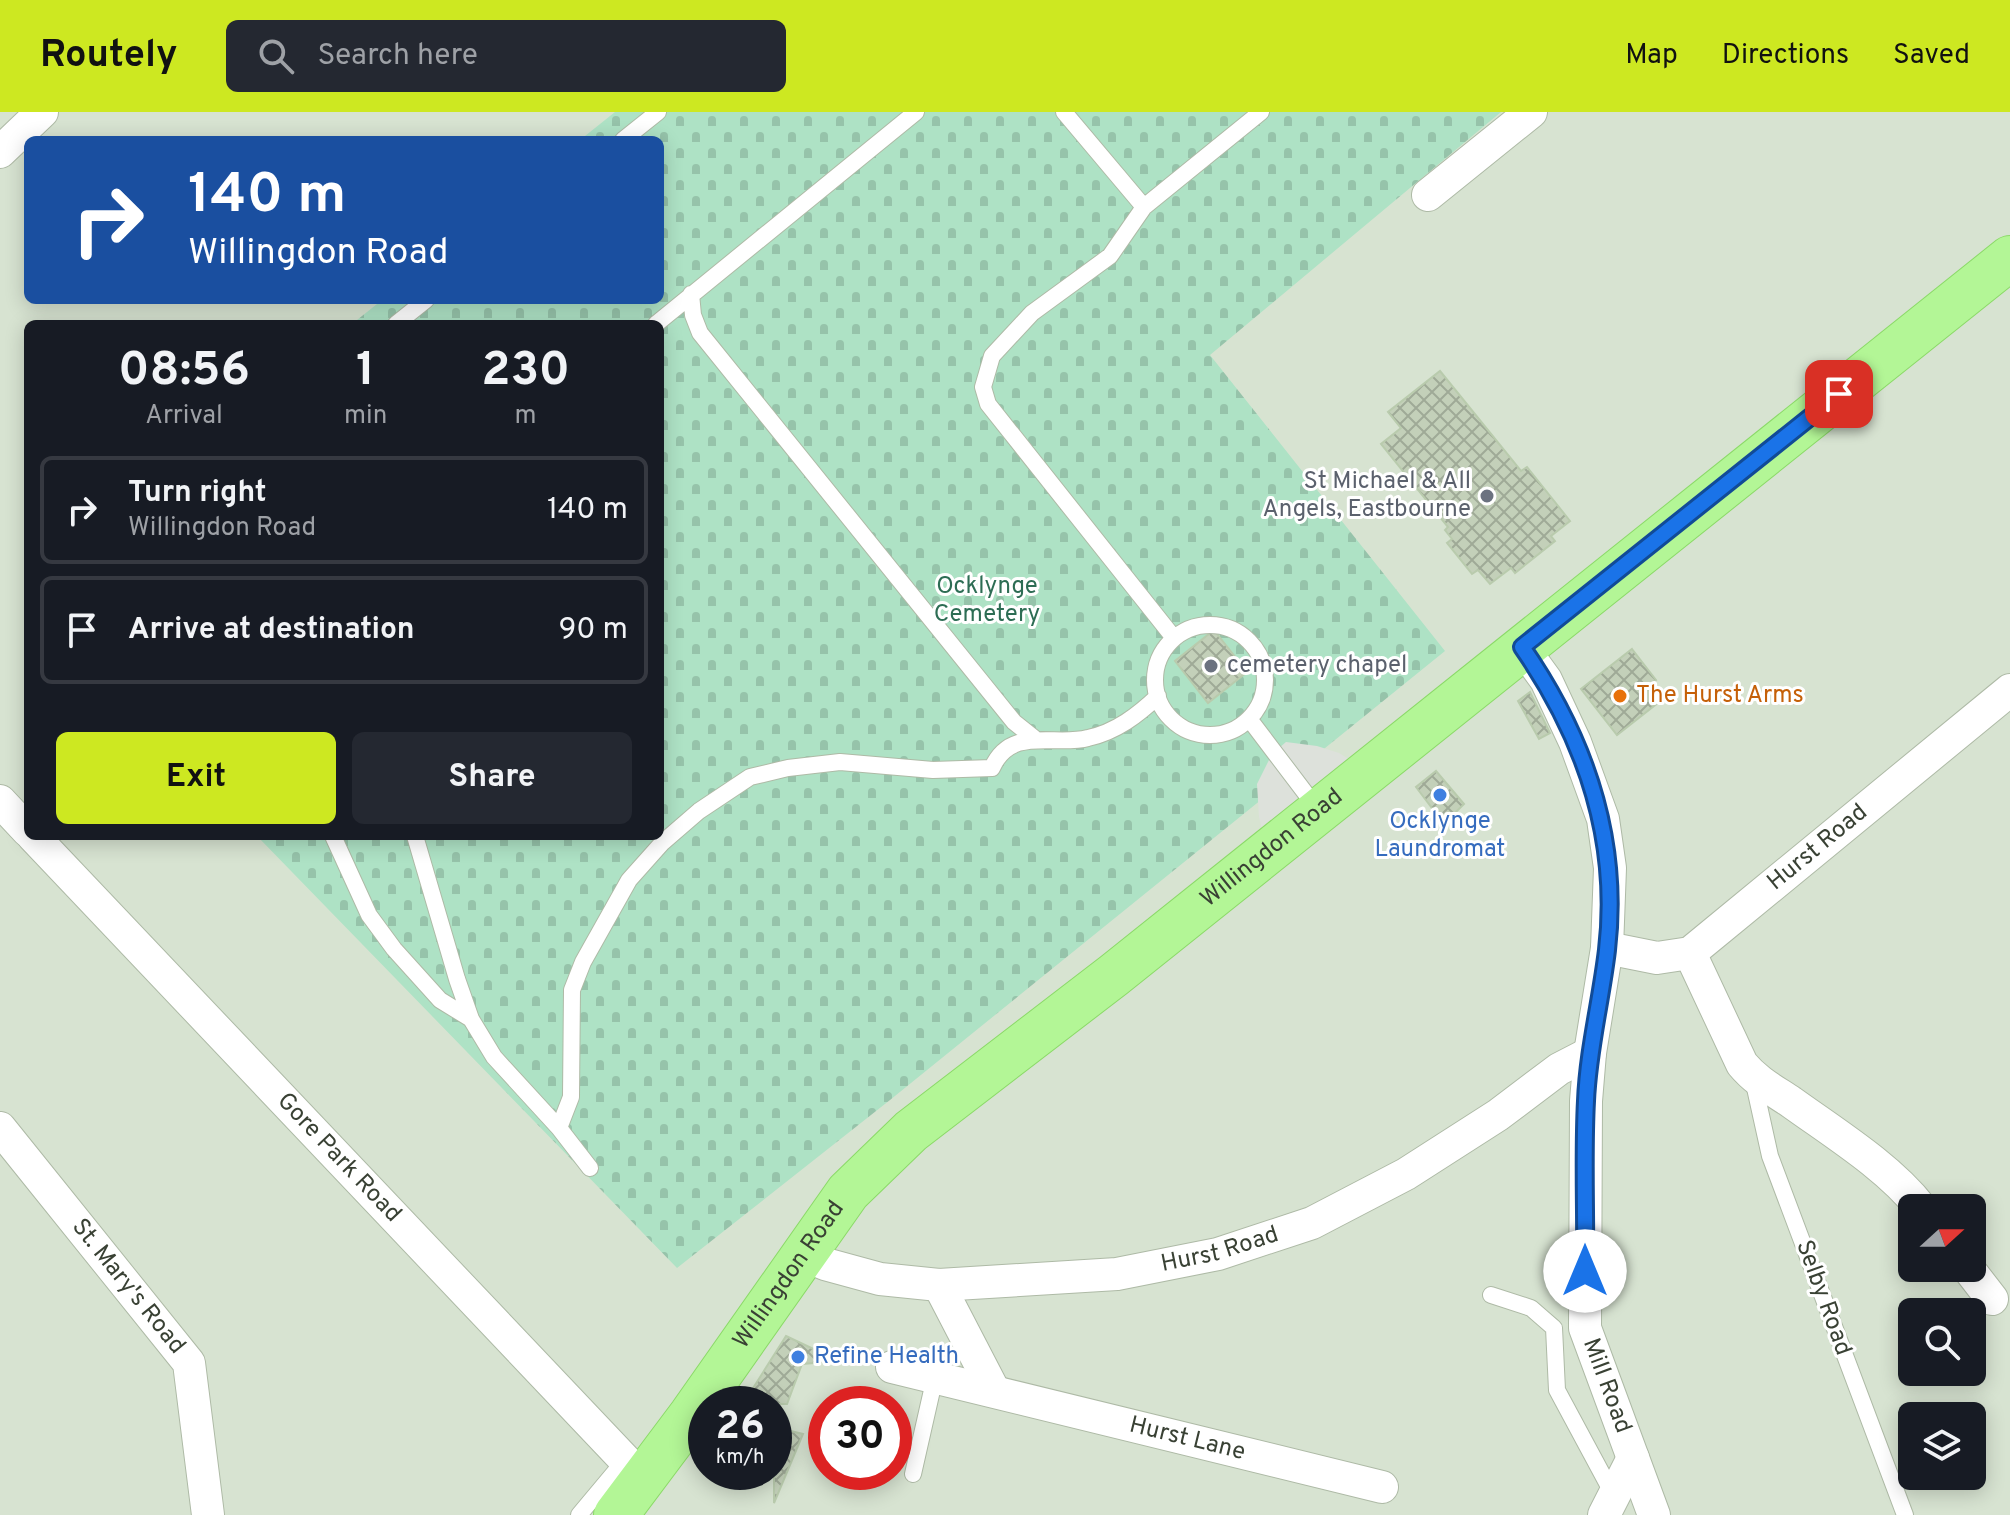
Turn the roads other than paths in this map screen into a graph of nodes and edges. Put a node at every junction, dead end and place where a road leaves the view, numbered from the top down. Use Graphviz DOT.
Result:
graph roads {
  1 [pos="42,112"];
  2 [pos="658,112"];
  3 [pos="916,112"];
  4 [pos="1064,112"];
  5 [pos="1261,112"];
  6 [pos="1531,112"];
  7 [pos="628,136"];
  8 [pos="0,152"];
  9 [pos="1428,195"];
  10 [pos="1144,207"];
  11 [pos="2010,258"];
  12 [pos="691,294"];
  13 [pos="421,304"];
  14 [pos="401,320"];
  15 [pos="661,320"];
  16 [pos="1174,638"];
  17 [pos="1522,647"];
  18 [pos="2010,690"];
  19 [pos="1158,696"];
  20 [pos="1250,720"];
  21 [pos="1034,738"];
  22 [pos="0,801"];
  23 [pos="1320,811"];
  24 [pos="24,827"];
  25 [pos="37,840"];
  26 [pos="335,840"];
  27 [pos="416,840"];
  28 [pos="1607,948"];
  29 [pos="1690,953"];
  30 [pos="471,1019"];
  31 [pos="1590,1053"];
  32 [pos="1748,1070"];
  33 [pos="0,1128"];
  34 [pos="559,1128"];
  35 [pos="590,1168"];
  36 [pos="1910,1194"];
  37 [pos="803,1255"];
  38 [pos="1979,1282"];
  39 [pos="939,1285"];
  40 [pos="1491,1295"];
  41 [pos="1992,1299"];
  42 [pos="892,1367"];
  43 [pos="935,1377"];
  44 [pos="994,1391"];
  45 [pos="1633,1458"];
  46 [pos="634,1470"];
  47 [pos="913,1474"];
  48 [pos="1382,1487"];
  49 [pos="1609,1506"];
  50 [pos="208,1515"];
  51 [pos="579,1515"];
  52 [pos="616,1515"];
  53 [pos="1654,1515"];
  54 [pos="1905,1515"];
  1 -- 8 [label="street"];
  2 -- 7 [label="lane"];
  3 -- 12 [label="lane"];
  4 -- 10 [label="lane"];
  5 -- 10 [label="lane"];
  6 -- 9 [label="street"];
  10 -- 16 [label="lane"];
  11 -- 17 [label="main road, Willingdon Road"];
  12 -- 15 [label="lane"];
  12 -- 21 [label="lane"];
  13 -- 14 [label="lane"];
  16 -- 19 [label="lane"];
  16 -- 20 [label="lane"];
  17 -- 23 [label="main road, Willingdon Road"];
  17 -- 28 [label="street, Mill Road"];
  18 -- 29 [label="street, Hurst Road"];
  19 -- 20 [label="lane"];
  19 -- 21 [label="lane"];
  20 -- 23 [label="lane"];
  21 -- 34 [label="lane"];
  22 -- 24 [label="street"];
  23 -- 37 [label="main road, Willingdon Road"];
  25 -- 46 [label="street, Gore Park Road"];
  26 -- 30 [label="lane"];
  27 -- 30 [label="lane"];
  28 -- 29 [label="street"];
  28 -- 31 [label="street, Mill Road"];
  29 -- 32 [label="street"];
  30 -- 34 [label="lane"];
  31 -- 39 [label="street, Hurst Road"];
  31 -- 45 [label="street, Mill Road"];
  32 -- 36 [label="street"];
  32 -- 54 [label="lane, Selby Road"];
  33 -- 50 [label="street, St. Mary's Road"];
  34 -- 35 [label="lane"];
  37 -- 39 [label="street, Hurst Road"];
  37 -- 46 [label="main road, Willingdon Road"];
  38 -- 41 [label="street"];
  39 -- 44 [label="street"];
  40 -- 49 [label="lane"];
  42 -- 43 [label="street, Hurst Lane"];
  43 -- 44 [label="street, Hurst Lane"];
  43 -- 47 [label="lane"];
  44 -- 48 [label="street, Hurst Lane"];
  45 -- 49 [label="street"];
  45 -- 53 [label="street, Mill Road"];
  46 -- 51 [label="lane"];
  46 -- 52 [label="main road, Willingdon Road"];
}
